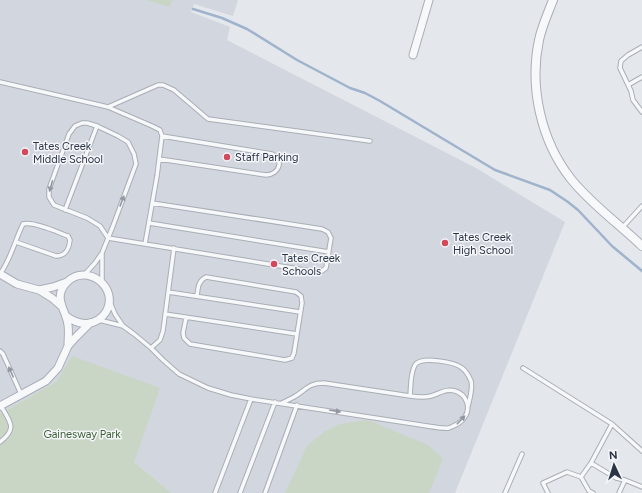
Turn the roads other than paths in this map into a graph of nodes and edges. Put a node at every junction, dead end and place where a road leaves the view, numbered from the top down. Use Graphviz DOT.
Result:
graph roads {
  1 [pos="430,0"];
  2 [pos="553,0"];
  3 [pos="642,47"];
  4 [pos="413,54"];
  5 [pos="642,77"];
  6 [pos="0,82"];
  7 [pos="628,85"];
  8 [pos="108,107"];
  9 [pos="642,112"];
  10 [pos="97,126"];
  11 [pos="162,136"];
  12 [pos="370,141"];
  13 [pos="159,159"];
  14 [pos="152,203"];
  15 [pos="642,206"];
  16 [pos="65,210"];
  17 [pos="149,223"];
  18 [pos="622,228"];
  19 [pos="108,238"];
  20 [pos="16,242"];
  21 [pos="145,244"];
  22 [pos="642,246"];
  23 [pos="174,248"];
  24 [pos="329,252"];
  25 [pos="102,253"];
  26 [pos="0,274"];
  27 [pos="84,275"];
  28 [pos="67,282"];
  29 [pos="102,282"];
  30 [pos="39,290"];
  31 [pos="168,292"];
  32 [pos="197,296"];
  33 [pos="109,300"];
  34 [pos="61,306"];
  35 [pos="300,312"];
  36 [pos="165,314"];
  37 [pos="66,316"];
  38 [pos="186,318"];
  39 [pos="98,320"];
  40 [pos="90,323"];
  41 [pos="123,326"];
  42 [pos="297,334"];
  43 [pos="68,346"];
  44 [pos="151,348"];
  45 [pos="0,351"];
  46 [pos="523,368"];
  47 [pos="21,394"];
  48 [pos="410,396"];
  49 [pos="251,399"];
  50 [pos="275,402"];
  51 [pos="282,403"];
  52 [pos="1,405"];
  53 [pos="297,405"];
  54 [pos="468,407"];
  55 [pos="612,424"];
  56 [pos="0,442"];
  57 [pos="642,451"];
  58 [pos="522,454"];
  59 [pos="591,463"];
  60 [pos="581,477"];
  61 [pos="625,480"];
  62 [pos="642,488"];
  63 [pos="215,493"];
  64 [pos="240,493"];
  65 [pos="265,493"];
  66 [pos="505,493"];
  67 [pos="548,493"];
  68 [pos="593,493"];
  69 [pos="619,493"];
  1 -- 4 [label="street"];
  2 -- 18 [label="street"];
  3 -- 7 [label="lane"];
  5 -- 7 [label="lane"];
  6 -- 8 [label="lane"];
  7 -- 9 [label="lane"];
  8 -- 11 [label="lane"];
  8 -- 12 [label="lane"];
  10 -- 16 [label="lane"];
  10 -- 16 [label="lane, one-way"];
  19 -- 10 [label="lane, one-way"];
  11 -- 13 [label="lane"];
  11 -- 13 [label="lane"];
  13 -- 14 [label="lane"];
  14 -- 17 [label="lane"];
  14 -- 24 [label="lane"];
  15 -- 18 [label="lane"];
  16 -- 19 [label="lane"];
  17 -- 21 [label="lane"];
  17 -- 24 [label="lane"];
  18 -- 22 [label="street"];
  19 -- 21 [label="lane"];
  19 -- 25 [label="lane"];
  20 -- 20 [label="lane"];
  20 -- 26 [label="lane"];
  21 -- 23 [label="lane"];
  23 -- 24 [label="lane"];
  23 -- 31 [label="lane"];
  25 -- 27 [label="lane"];
  25 -- 29 [label="lane"];
  26 -- 30 [label="street"];
  27 -- 28 [label="street"];
  27 -- 29 [label="street"];
  28 -- 30 [label="street"];
  28 -- 34 [label="street"];
  29 -- 33 [label="street"];
  30 -- 34 [label="street"];
  31 -- 32 [label="lane"];
  31 -- 36 [label="lane"];
  32 -- 35 [label="lane"];
  32 -- 35 [label="lane"];
  33 -- 39 [label="street"];
  33 -- 41 [label="lane"];
  34 -- 37 [label="street"];
  35 -- 42 [label="lane"];
  36 -- 38 [label="lane"];
  36 -- 44 [label="lane"];
  37 -- 40 [label="street"];
  37 -- 43 [label="street"];
  38 -- 42 [label="lane"];
  38 -- 42 [label="lane"];
  39 -- 40 [label="street"];
  39 -- 41 [label="lane"];
  40 -- 43 [label="street"];
  41 -- 44 [label="lane"];
  43 -- 47 [label="street"];
  44 -- 49 [label="lane"];
  47 -- 45 [label="lane, one-way"];
  46 -- 55 [label="lane"];
  47 -- 52 [label="street"];
  48 -- 51 [label="lane"];
  48 -- 54 [label="lane"];
  48 -- 54 [label="lane"];
  49 -- 50 [label="lane"];
  49 -- 63 [label="lane"];
  50 -- 51 [label="lane"];
  50 -- 64 [label="lane"];
  51 -- 53 [label="lane"];
  52 -- 56 [label="lane"];
  53 -- 54 [label="lane, one-way"];
  53 -- 65 [label="lane"];
  55 -- 57 [label="lane"];
  55 -- 59 [label="lane"];
  58 -- 66 [label="lane"];
  59 -- 60 [label="lane"];
  59 -- 61 [label="lane"];
  60 -- 67 [label="lane"];
  60 -- 68 [label="lane"];
  61 -- 62 [label="lane"];
  61 -- 69 [label="lane"];
}
